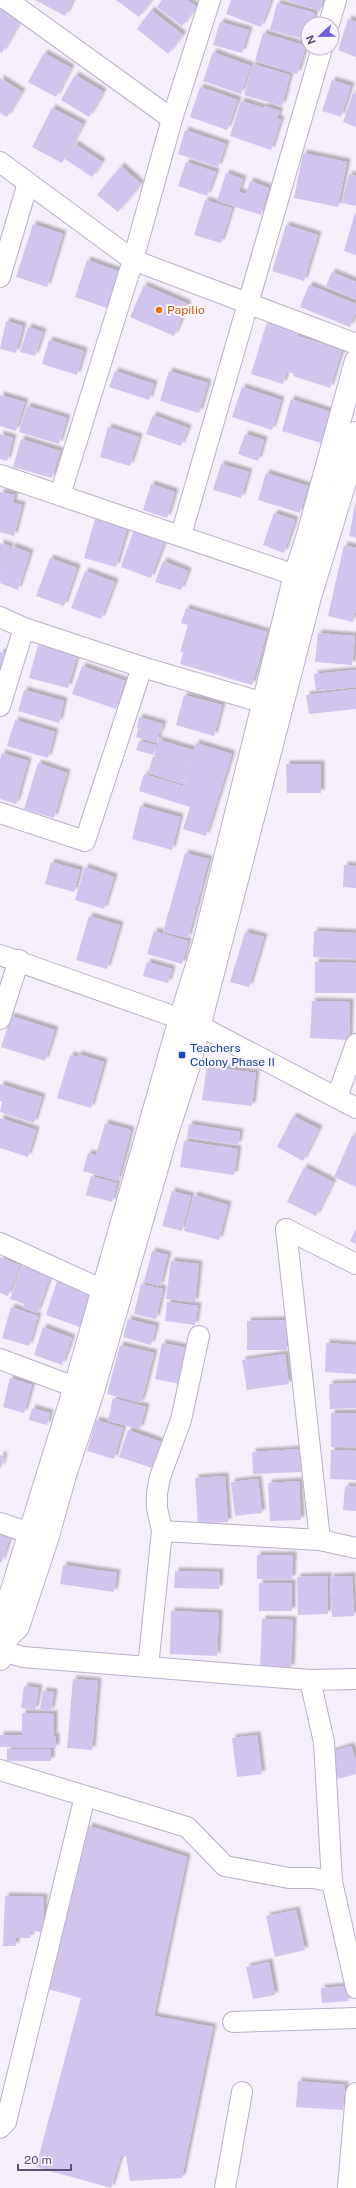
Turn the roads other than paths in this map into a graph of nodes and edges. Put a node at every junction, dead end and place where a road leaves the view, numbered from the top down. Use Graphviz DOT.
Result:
graph roads {
  1 [pos="7,0"];
  2 [pos="210,0"];
  3 [pos="336,0"];
  4 [pos="331,16"];
  5 [pos="320,56"];
  6 [pos="172,119"];
  7 [pos="0,162"];
  8 [pos="28,183"];
  9 [pos="133,260"];
  10 [pos="0,277"];
  11 [pos="246,303"];
  12 [pos="356,344"];
  13 [pos="356,361"];
  14 [pos="356,433"];
  15 [pos="0,475"];
  16 [pos="350,484"];
  17 [pos="60,495"];
  18 [pos="181,535"];
  19 [pos="295,575"];
  20 [pos="0,617"];
  21 [pos="24,628"];
  22 [pos="142,668"];
  23 [pos="264,703"];
  24 [pos="0,706"];
  25 [pos="0,813"];
  26 [pos="0,955"];
  27 [pos="19,960"];
  28 [pos="0,1019"];
  29 [pos="189,1022"];
  30 [pos="356,1044"];
  31 [pos="337,1097"];
  32 [pos="356,1108"];
  33 [pos="0,1243"];
  34 [pos="356,1264"];
  35 [pos="103,1290"];
  36 [pos="199,1336"];
  37 [pos="0,1359"];
  38 [pos="75,1387"];
  39 [pos="0,1523"];
  40 [pos="162,1531"];
  41 [pos="29,1533"];
  42 [pos="320,1540"];
  43 [pos="356,1548"];
  44 [pos="2,1650"];
  45 [pos="148,1667"];
  46 [pos="356,1679"];
  47 [pos="310,1680"];
  48 [pos="0,1770"];
  49 [pos="85,1796"];
  50 [pos="332,1882"];
  51 [pos="356,1988"];
  52 [pos="356,2018"];
  53 [pos="233,2022"];
  54 [pos="242,2092"];
  55 [pos="356,2093"];
  56 [pos="0,2128"];
  57 [pos="225,2188"];
  58 [pos="348,2188"];
  1 -- 6 [label="street"];
  2 -- 6 [label="street"];
  3 -- 4 [label="street"];
  5 -- 11 [label="street"];
  6 -- 9 [label="street"];
  7 -- 8 [label="street"];
  8 -- 9 [label="street"];
  8 -- 10 [label="street"];
  9 -- 11 [label="street"];
  9 -- 17 [label="street"];
  11 -- 12 [label="street"];
  11 -- 18 [label="street"];
  13 -- 19 [label="street"];
  14 -- 16 [label="street"];
  15 -- 17 [label="street"];
  16 -- 29 [label="street"];
  17 -- 18 [label="street"];
  18 -- 19 [label="street"];
  19 -- 23 [label="street"];
  20 -- 21 [label="street"];
  21 -- 22 [label="street"];
  21 -- 24 [label="street"];
  22 -- 23 [label="street"];
  22 -- 25 [label="street"];
  23 -- 29 [label="street"];
  26 -- 27 [label="street"];
  27 -- 28 [label="street"];
  27 -- 29 [label="street"];
  29 -- 31 [label="street"];
  29 -- 35 [label="street"];
  29 -- 44 [label="street"];
  30 -- 31 [label="street"];
  31 -- 32 [label="street"];
  33 -- 35 [label="street"];
  34 -- 42 [label="street"];
  35 -- 38 [label="street"];
  36 -- 40 [label="street"];
  37 -- 38 [label="street"];
  38 -- 41 [label="street"];
  39 -- 41 [label="street"];
  40 -- 42 [label="street"];
  40 -- 45 [label="street"];
  41 -- 44 [label="street"];
  42 -- 43 [label="street"];
  44 -- 45 [label="street"];
  45 -- 47 [label="street"];
  46 -- 47 [label="street"];
  47 -- 50 [label="street"];
  48 -- 49 [label="street"];
  49 -- 50 [label="street"];
  49 -- 56 [label="street"];
  50 -- 51 [label="street"];
  52 -- 53 [label="street"];
  54 -- 57 [label="street"];
  55 -- 58 [label="street"];
}
